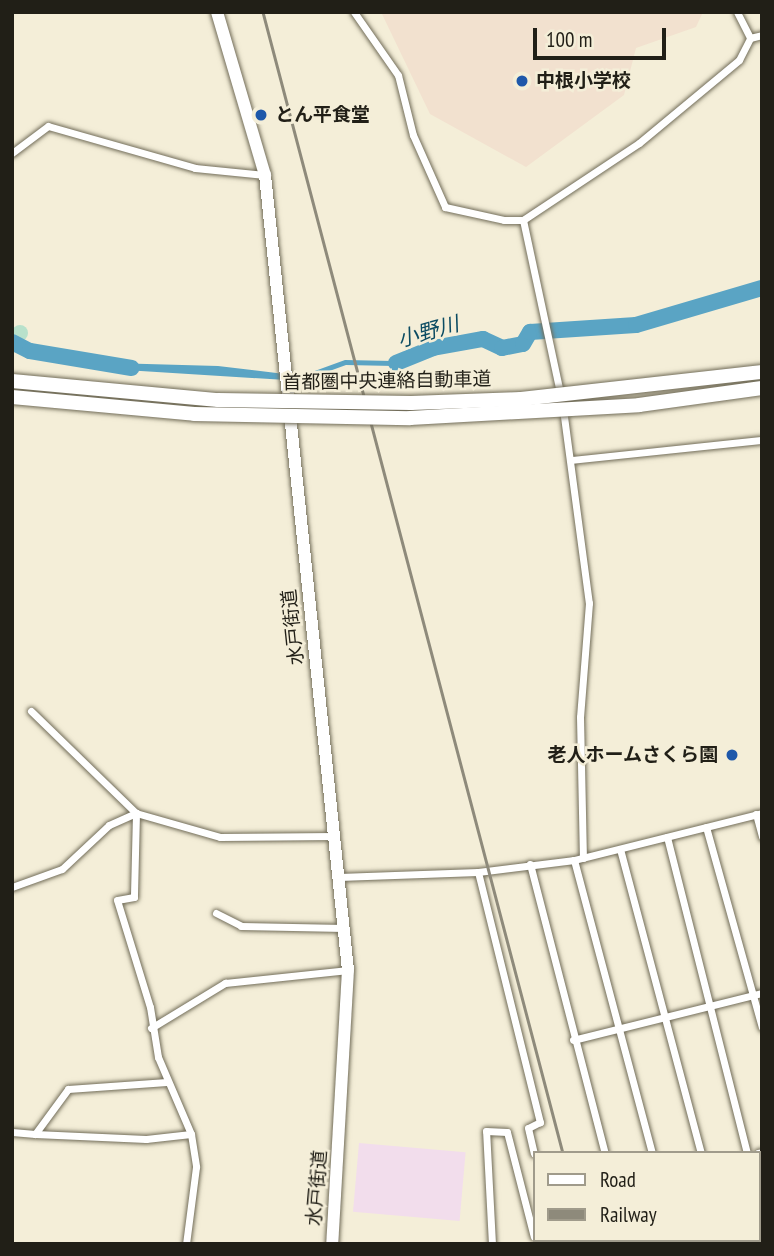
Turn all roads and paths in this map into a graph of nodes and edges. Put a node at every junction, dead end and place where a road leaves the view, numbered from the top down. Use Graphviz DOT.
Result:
graph roads {
  1 [pos="217,12"];
  2 [pos="354,12"];
  3 [pos="737,12"];
  4 [pos="762,35"];
  5 [pos="750,38"];
  6 [pos="12,153"];
  7 [pos="265,176"];
  8 [pos="523,220"];
  9 [pos="762,372"];
  10 [pos="12,381"];
  11 [pos="762,388"];
  12 [pos="12,397"];
  13 [pos="762,440"];
  14 [pos="571,460"];
  15 [pos="31,710"];
  16 [pos="136,813"];
  17 [pos="759,813"];
  18 [pos="706,827"];
  19 [pos="335,836"];
  20 [pos="667,837"];
  21 [pos="762,837"];
  22 [pos="620,849"];
  23 [pos="579,859"];
  24 [pos="530,864"];
  25 [pos="478,873"];
  26 [pos="339,877"];
  27 [pos="12,887"];
  28 [pos="216,913"];
  29 [pos="344,928"];
  30 [pos="348,970"];
  31 [pos="758,994"];
  32 [pos="710,1006"];
  33 [pos="664,1017"];
  34 [pos="762,1027"];
  35 [pos="152,1028"];
  36 [pos="620,1028"];
  37 [pos="573,1040"];
  38 [pos="167,1082"];
  39 [pos="12,1132"];
  40 [pos="35,1134"];
  41 [pos="191,1134"];
  42 [pos="534,1151"];
  43 [pos="604,1151"];
  44 [pos="651,1151"];
  45 [pos="700,1151"];
  46 [pos="746,1151"];
  47 [pos="532,1228"];
  48 [pos="186,1244"];
  49 [pos="332,1244"];
  50 [pos="492,1244"];
  1 -- 7 [label="highway, 水戸街道"];
  2 -- 8 [label="street"];
  3 -- 5 [label="street"];
  4 -- 5 [label="street"];
  5 -- 8 [label="street"];
  6 -- 7 [label="street"];
  7 -- 19 [label="highway, 水戸街道"];
  8 -- 14 [label="street"];
  9 -- 10 [label="highway, 首都圏中央連絡自動車道, bridge"];
  11 -- 12 [label="highway, 首都圏中央連絡自動車道, bridge"];
  13 -- 14 [label="street"];
  14 -- 23 [label="street"];
  15 -- 16 [label="street"];
  16 -- 19 [label="street"];
  16 -- 27 [label="street"];
  16 -- 35 [label="street"];
  17 -- 18 [label="street"];
  17 -- 21 [label="street"];
  18 -- 20 [label="street"];
  18 -- 31 [label="street"];
  19 -- 26 [label="highway, 水戸街道"];
  20 -- 22 [label="street"];
  20 -- 32 [label="street"];
  22 -- 23 [label="street"];
  22 -- 33 [label="street"];
  23 -- 24 [label="street"];
  23 -- 36 [label="street"];
  24 -- 25 [label="street"];
  24 -- 37 [label="street"];
  25 -- 26 [label="street"];
  25 -- 42 [label="street"];
  26 -- 29 [label="highway, 水戸街道"];
  28 -- 29 [label="street"];
  29 -- 30 [label="highway, 水戸街道"];
  30 -- 35 [label="street"];
  30 -- 49 [label="highway, 水戸街道"];
  31 -- 32 [label="street"];
  31 -- 34 [label="street"];
  32 -- 33 [label="street"];
  32 -- 46 [label="street"];
  33 -- 36 [label="street"];
  33 -- 45 [label="street"];
  35 -- 38 [label="street"];
  36 -- 37 [label="street"];
  36 -- 44 [label="street"];
  37 -- 43 [label="street"];
  38 -- 40 [label="street"];
  38 -- 41 [label="street"];
  39 -- 40 [label="street"];
  40 -- 41 [label="street"];
  41 -- 48 [label="street"];
  47 -- 50 [label="street"];
}
